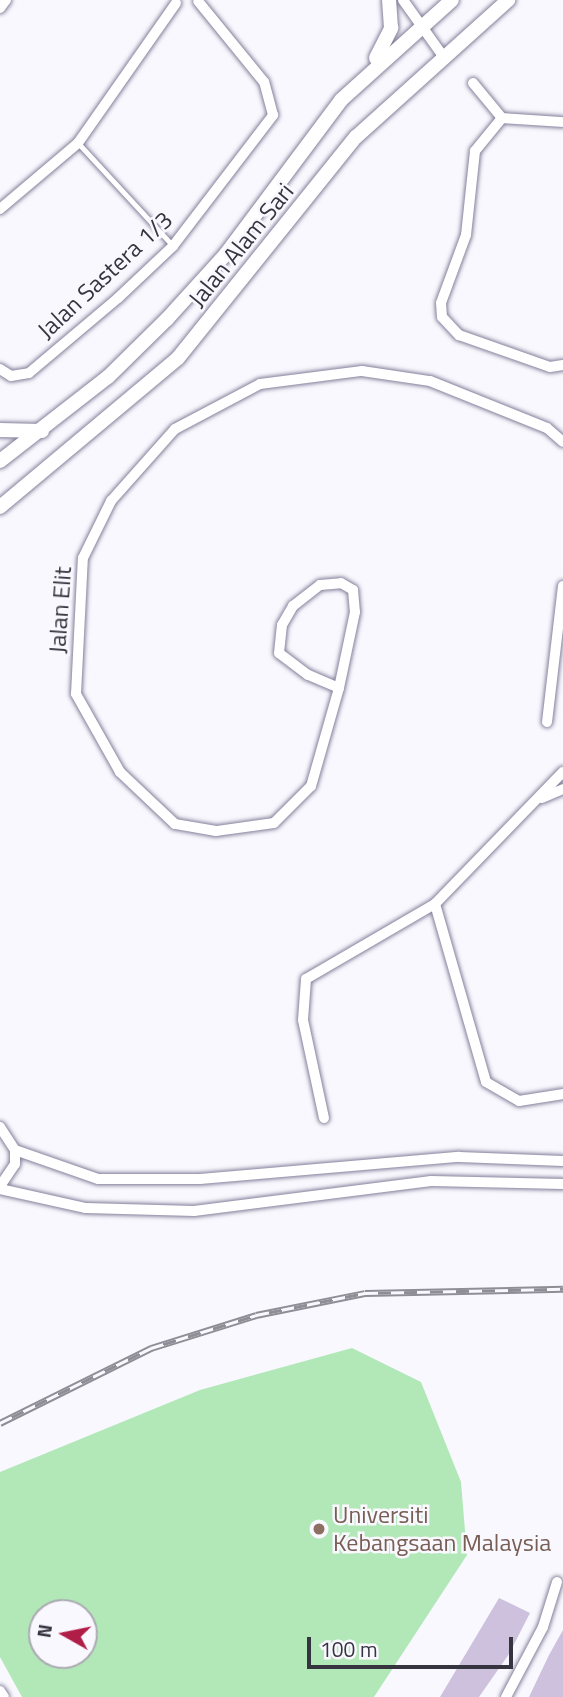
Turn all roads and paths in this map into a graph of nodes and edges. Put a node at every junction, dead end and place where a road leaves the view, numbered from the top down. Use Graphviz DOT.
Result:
graph roads {
  1 [pos="6,0"];
  2 [pos="198,0"];
  3 [pos="389,0"];
  4 [pos="403,0"];
  5 [pos="452,0"];
  6 [pos="508,0"];
  7 [pos="174,1"];
  8 [pos="0,8"];
  9 [pos="423,25"];
  10 [pos="443,56"];
  11 [pos="473,83"];
  12 [pos="341,100"];
  13 [pos="502,118"];
  14 [pos="563,122"];
  15 [pos="78,143"];
  16 [pos="0,209"];
  17 [pos="173,246"];
  18 [pos="562,366"];
  19 [pos="0,369"];
  20 [pos="0,430"];
  21 [pos="43,432"];
  22 [pos="563,442"];
  23 [pos="0,461"];
  24 [pos="0,507"];
  25 [pos="563,586"];
  26 [pos="339,688"];
  27 [pos="547,722"];
  28 [pos="563,772"];
  29 [pos="563,789"];
  30 [pos="539,799"];
  31 [pos="435,904"];
  32 [pos="563,1094"];
  33 [pos="324,1118"];
  34 [pos="0,1127"];
  35 [pos="15,1150"];
  36 [pos="563,1161"];
  37 [pos="563,1184"];
  38 [pos="0,1188"];
  39 [pos="557,1581"];
  40 [pos="0,1691"];
  41 [pos="4,1697"];
  42 [pos="506,1697"];
  1 -- 8 [label="street"];
  2 -- 7 [label="street"];
  2 -- 17 [label="street, Jalan Sastera 1/3"];
  3 -- 12 [label="street"];
  4 -- 9 [label="street"];
  5 -- 9 [label="street, Jalan Alam Sari"];
  6 -- 10 [label="street, Jalan Alam Sari"];
  7 -- 15 [label="street"];
  9 -- 10 [label="street"];
  9 -- 12 [label="street, Jalan Alam Sari"];
  10 -- 24 [label="street, Jalan Alam Sari"];
  11 -- 13 [label="street"];
  12 -- 21 [label="street, Jalan Alam Sari"];
  13 -- 14 [label="street"];
  13 -- 18 [label="street"];
  15 -- 16 [label="street"];
  15 -- 17 [label="lane"];
  17 -- 19 [label="street, Jalan Sastera 1/3"];
  20 -- 21 [label="street"];
  21 -- 23 [label="street, Jalan Alam Sari"];
  22 -- 26 [label="street, Jalan Elit"];
  25 -- 27 [label="street"];
  26 -- 26 [label="street, Jalan Elit"];
  28 -- 30 [label="street"];
  29 -- 30 [label="street"];
  30 -- 31 [label="street"];
  31 -- 32 [label="street"];
  31 -- 33 [label="street"];
  34 -- 35 [label="street"];
  35 -- 36 [label="street"];
  35 -- 38 [label="street"];
  37 -- 38 [label="street"];
  39 -- 42 [label="street"];
  40 -- 41 [label="street"];
}
